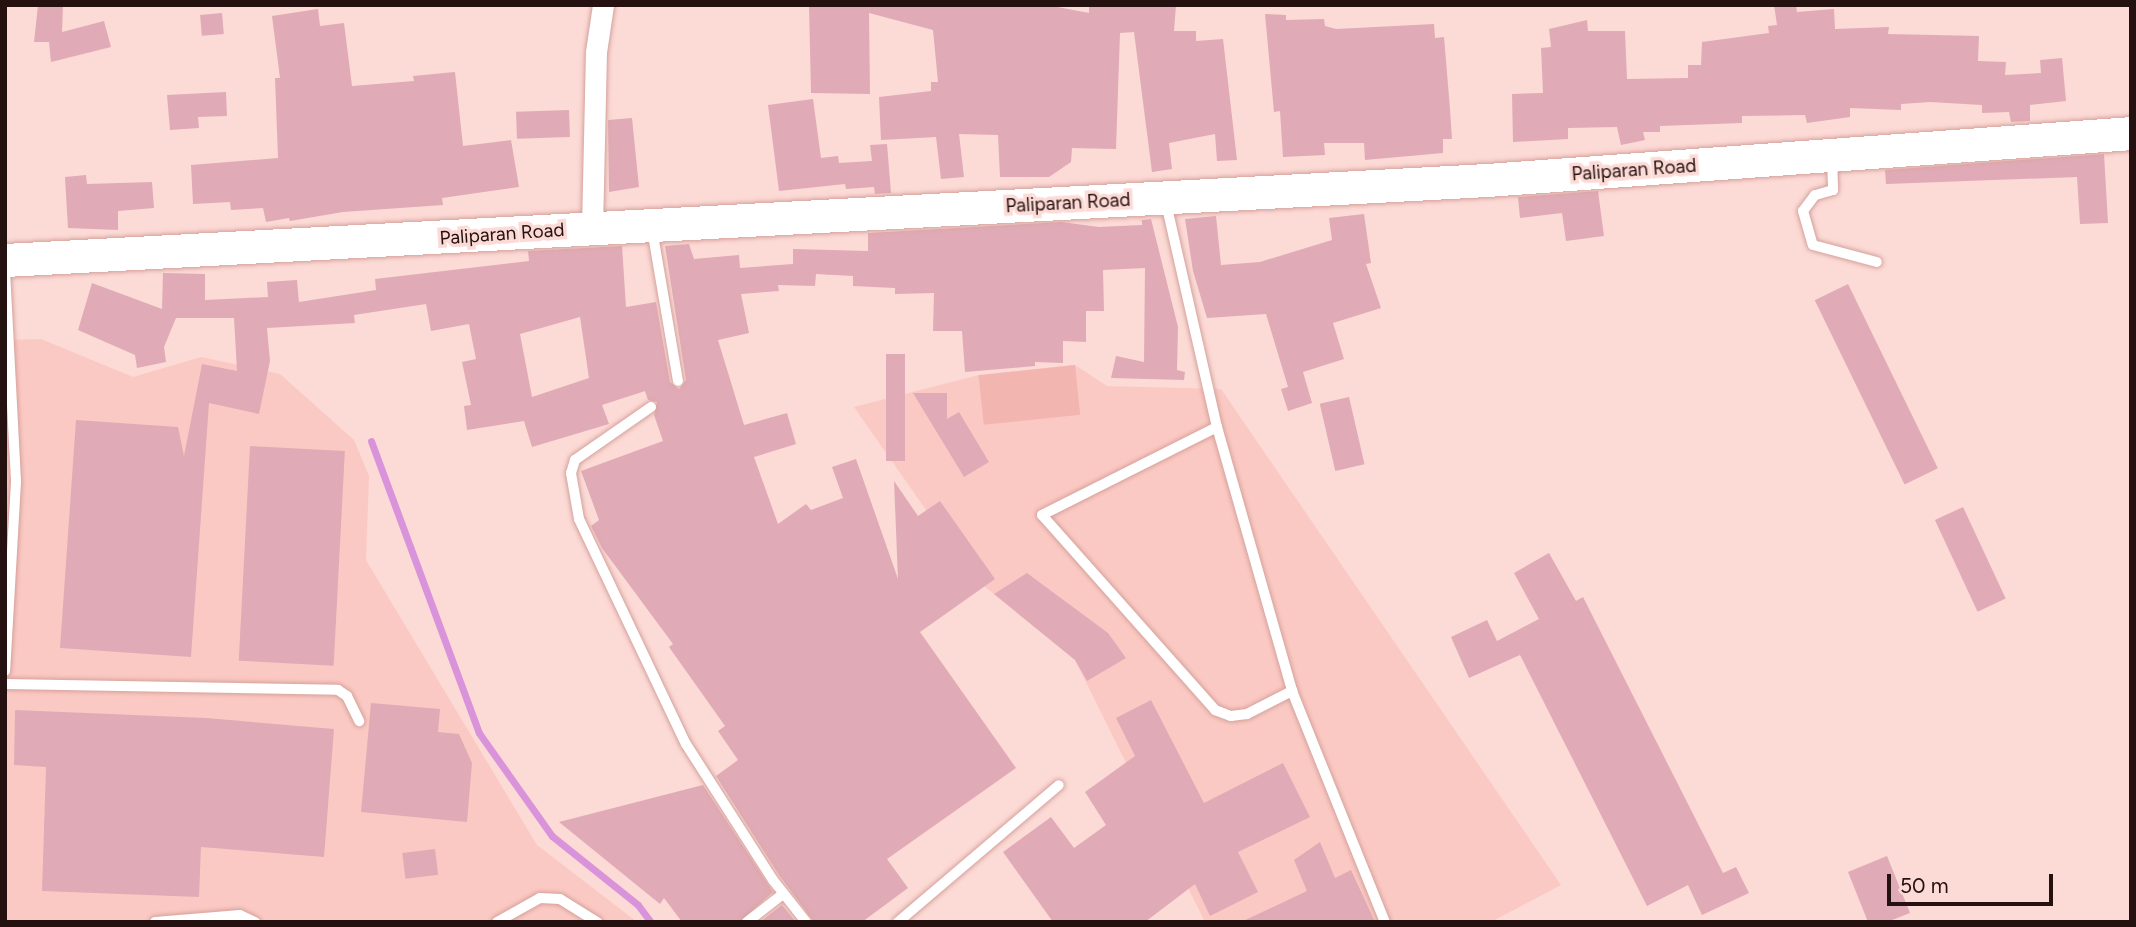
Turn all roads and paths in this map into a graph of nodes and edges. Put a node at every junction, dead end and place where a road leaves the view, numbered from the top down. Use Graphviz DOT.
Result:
graph roads {
  1 [pos="603,5"];
  2 [pos="2131,133"];
  3 [pos="1832,156"];
  4 [pos="1164,198"];
  5 [pos="651,225"];
  6 [pos="592,228"];
  7 [pos="5,260"];
  8 [pos="1877,262"];
  9 [pos="5,271"];
  10 [pos="678,381"];
  11 [pos="651,407"];
  12 [pos="1217,427"];
  13 [pos="6,651"];
  14 [pos="5,671"];
  15 [pos="5,684"];
  16 [pos="1292,691"];
  17 [pos="359,721"];
  18 [pos="1059,785"];
  19 [pos="783,894"];
  20 [pos="155,922"];
  21 [pos="254,922"];
  22 [pos="497,922"];
  23 [pos="597,922"];
  24 [pos="747,922"];
  25 [pos="806,922"];
  26 [pos="898,922"];
  27 [pos="1385,922"];
  1 -- 6 [label="street"];
  2 -- 3 [label="main road, Paliparan Road"];
  3 -- 4 [label="main road, Paliparan Road"];
  3 -- 8 [label="lane"];
  4 -- 5 [label="main road, Paliparan Road"];
  4 -- 12 [label="lane"];
  5 -- 6 [label="main road, Paliparan Road"];
  5 -- 10 [label="lane"];
  6 -- 7 [label="main road, Paliparan Road"];
  9 -- 13 [label="lane"];
  11 -- 19 [label="lane"];
  12 -- 16 [label="lane"];
  12 -- 16 [label="lane"];
  13 -- 14 [label="lane"];
  15 -- 17 [label="lane"];
  16 -- 27 [label="lane"];
  18 -- 26 [label="lane"];
  19 -- 24 [label="lane"];
  19 -- 25 [label="lane"];
  20 -- 21 [label="lane"];
  22 -- 23 [label="lane"];
}
